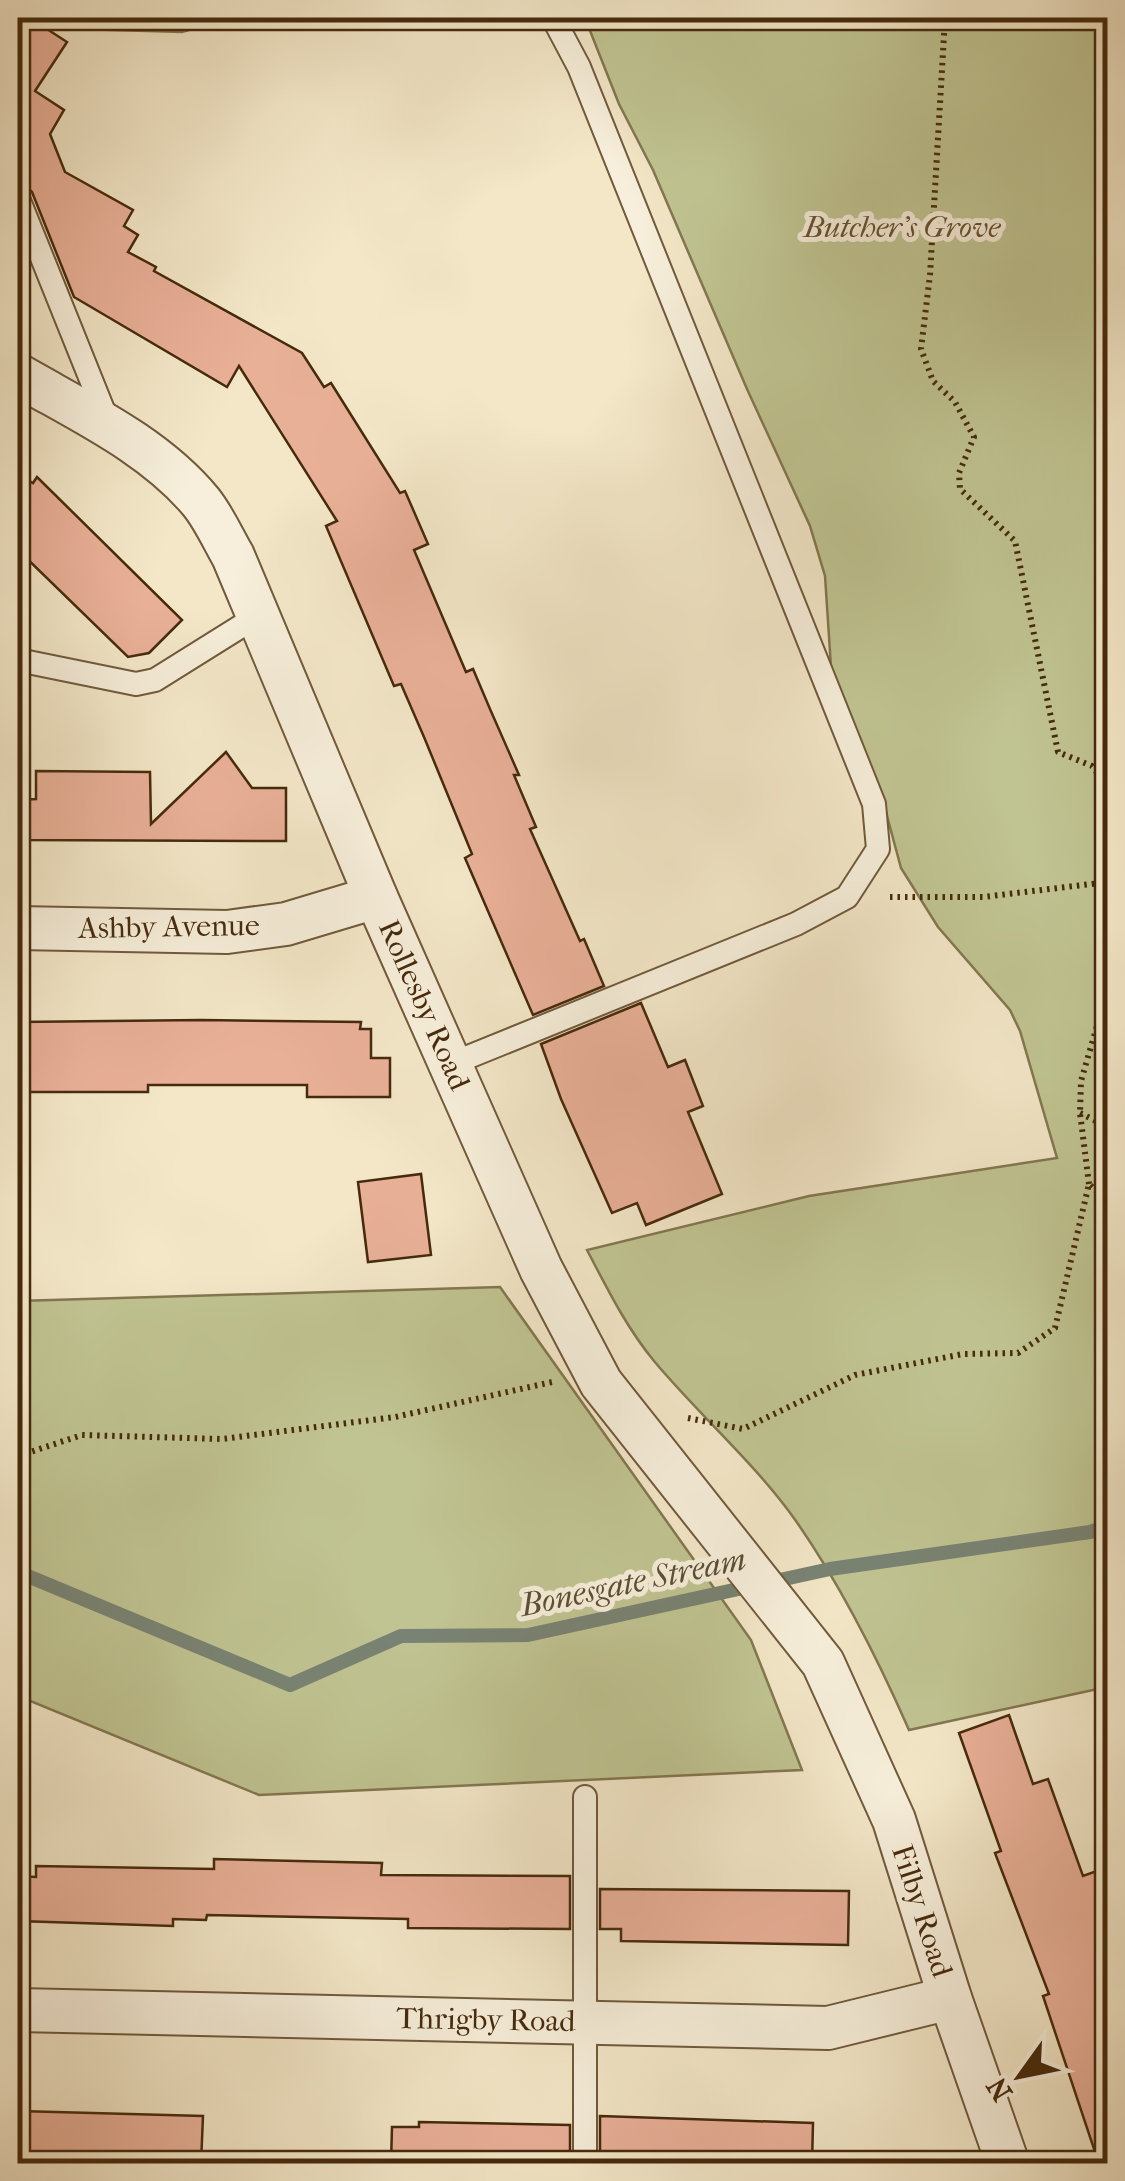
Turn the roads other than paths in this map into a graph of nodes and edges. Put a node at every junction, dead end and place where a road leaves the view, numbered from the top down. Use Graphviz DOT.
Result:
graph roads {
  1 [pos="553,18"];
  2 [pos="18,198"];
  3 [pos="18,374"];
  4 [pos="111,428"];
  5 [pos="259,615"];
  6 [pos="18,660"];
  7 [pos="376,896"];
  8 [pos="18,928"];
  9 [pos="451,1064"];
  10 [pos="823,1663"];
  11 [pos="585,1797"];
  12 [pos="950,1998"];
  13 [pos="18,2010"];
  14 [pos="586,2022"];
  15 [pos="585,2164"];
  16 [pos="1008,2164"];
  1 -- 9 [label="lane"];
  2 -- 4 [label="lane"];
  3 -- 4 [label="street, Rollesby Road"];
  4 -- 5 [label="street, Rollesby Road"];
  5 -- 6 [label="lane"];
  5 -- 7 [label="street, Rollesby Road"];
  7 -- 8 [label="street, Ashby Avenue"];
  7 -- 9 [label="street, Rollesby Road"];
  9 -- 10 [label="street, Rollesby Road"];
  10 -- 12 [label="street, Filby Road"];
  11 -- 14 [label="lane"];
  12 -- 14 [label="street, Thrigby Road"];
  12 -- 16 [label="street, Filby Road"];
  13 -- 14 [label="street, Thrigby Road"];
  14 -- 15 [label="lane"];
}
